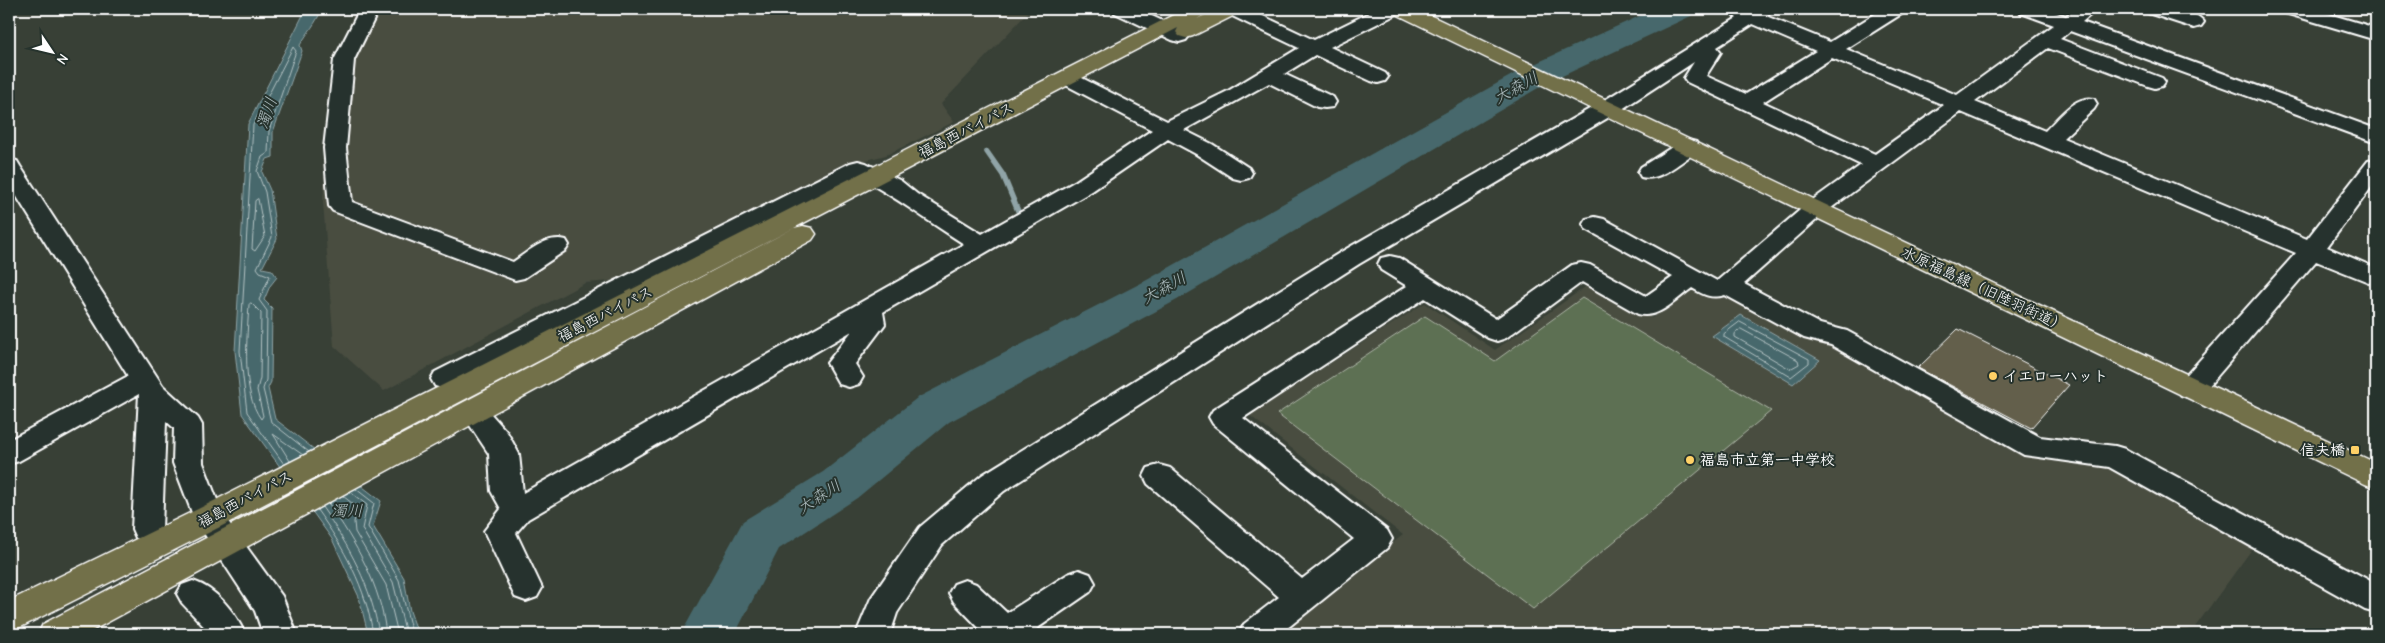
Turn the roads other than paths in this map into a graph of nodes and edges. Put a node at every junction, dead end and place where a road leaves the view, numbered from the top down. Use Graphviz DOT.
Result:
graph roads {
  1 [pos="369,9"];
  2 [pos="1122,9"];
  3 [pos="1200,9"];
  4 [pos="1233,9"];
  5 [pos="1392,9"];
  6 [pos="1400,9"];
  7 [pos="1896,9"];
  8 [pos="2028,9"];
  9 [pos="2155,9"];
  10 [pos="2292,9"];
  11 [pos="1747,12"];
  12 [pos="2078,16"];
  13 [pos="2194,22"];
  14 [pos="1171,32"];
  15 [pos="2376,34"];
  16 [pos="2046,40"];
  17 [pos="1313,48"];
  18 [pos="1703,48"];
  19 [pos="1832,50"];
  20 [pos="1268,75"];
  21 [pos="1378,77"];
  22 [pos="2155,82"];
  23 [pos="1076,83"];
  24 [pos="1325,102"];
  25 [pos="1747,102"];
  26 [pos="1961,102"];
  27 [pos="1601,104"];
  28 [pos="2086,104"];
  29 [pos="1167,130"];
  30 [pos="2376,136"];
  31 [pos="2049,140"];
  32 [pos="1688,146"];
  33 [pos="1877,164"];
  34 [pos="9,166"];
  35 [pos="2376,166"];
  36 [pos="1649,172"];
  37 [pos="1241,173"];
  38 [pos="885,181"];
  39 [pos="1815,209"];
  40 [pos="1595,224"];
  41 [pos="981,244"];
  42 [pos="557,245"];
  43 [pos="2311,251"];
  44 [pos="1390,264"];
  45 [pos="1691,276"];
  46 [pos="2376,277"];
  47 [pos="1425,286"];
  48 [pos="1728,286"];
  49 [pos="870,309"];
  50 [pos="850,377"];
  51 [pos="448,381"];
  52 [pos="148,386"];
  53 [pos="2191,388"];
  54 [pos="481,421"];
  55 [pos="9,453"];
  56 [pos="1159,476"];
  57 [pos="2376,476"];
  58 [pos="517,511"];
  59 [pos="227,526"];
  60 [pos="148,529"];
  61 [pos="1079,583"];
  62 [pos="526,588"];
  63 [pos="965,593"];
  64 [pos="193,594"];
  65 [pos="1302,598"];
  66 [pos="2376,600"];
  67 [pos="9,617"];
  68 [pos="1005,633"];
  69 [pos="54,634"];
  70 [pos="228,634"];
  71 [pos="280,634"];
  72 [pos="873,634"];
  73 [pos="1256,634"];
  1 -- 42 [label="street"];
  2 -- 14 [label="street"];
  3 -- 14 [label="main road, 福島西バイパス"];
  4 -- 14 [label="main road, 福島西バイパス"];
  4 -- 17 [label="street"];
  5 -- 17 [label="street"];
  6 -- 27 [label="main road, 水原福島線（旧陸羽街道）"];
  7 -- 19 [label="street"];
  8 -- 12 [label="street"];
  9 -- 13 [label="street"];
  10 -- 15 [label="street"];
  11 -- 18 [label="street"];
  11 -- 19 [label="street"];
  12 -- 16 [label="street"];
  12 -- 30 [label="street"];
  14 -- 23 [label="main road, 福島西バイパス"];
  16 -- 22 [label="street"];
  16 -- 26 [label="street"];
  17 -- 20 [label="street"];
  17 -- 21 [label="street"];
  18 -- 25 [label="street"];
  18 -- 27 [label="street"];
  19 -- 25 [label="street"];
  19 -- 26 [label="street"];
  20 -- 24 [label="street"];
  20 -- 29 [label="street"];
  23 -- 29 [label="street"];
  23 -- 38 [label="main road, 福島西バイパス"];
  25 -- 33 [label="street"];
  26 -- 31 [label="street"];
  26 -- 33 [label="street"];
  27 -- 32 [label="main road, 水原福島線（旧陸羽街道）"];
  27 -- 72 [label="street"];
  28 -- 31 [label="street"];
  29 -- 37 [label="street"];
  29 -- 41 [label="street"];
  31 -- 43 [label="street"];
  32 -- 36 [label="street"];
  32 -- 39 [label="main road, 水原福島線（旧陸羽街道）"];
  33 -- 39 [label="street"];
  34 -- 52 [label="street"];
  35 -- 43 [label="street"];
  38 -- 41 [label="street"];
  38 -- 51 [label="street"];
  38 -- 59 [label="main road, 福島西バイパス"];
  39 -- 48 [label="street"];
  39 -- 53 [label="main road, 水原福島線（旧陸羽街道）"];
  40 -- 45 [label="street"];
  41 -- 49 [label="street"];
  43 -- 46 [label="street"];
  43 -- 53 [label="street"];
  44 -- 47 [label="street"];
  45 -- 47 [label="street"];
  45 -- 48 [label="street"];
  47 -- 65 [label="street"];
  48 -- 66 [label="street"];
  49 -- 50 [label="street"];
  49 -- 58 [label="street"];
  52 -- 55 [label="street"];
  52 -- 59 [label="street"];
  52 -- 60 [label="street"];
  53 -- 57 [label="main road, 水原福島線（旧陸羽街道）"];
  54 -- 58 [label="street"];
  56 -- 65 [label="street"];
  58 -- 62 [label="street"];
  59 -- 67 [label="main road, 福島西バイパス"];
  59 -- 69 [label="main road, 福島西バイパス"];
  59 -- 71 [label="street"];
  61 -- 68 [label="street"];
  63 -- 68 [label="street"];
  64 -- 70 [label="street"];
  65 -- 73 [label="street"];
}
